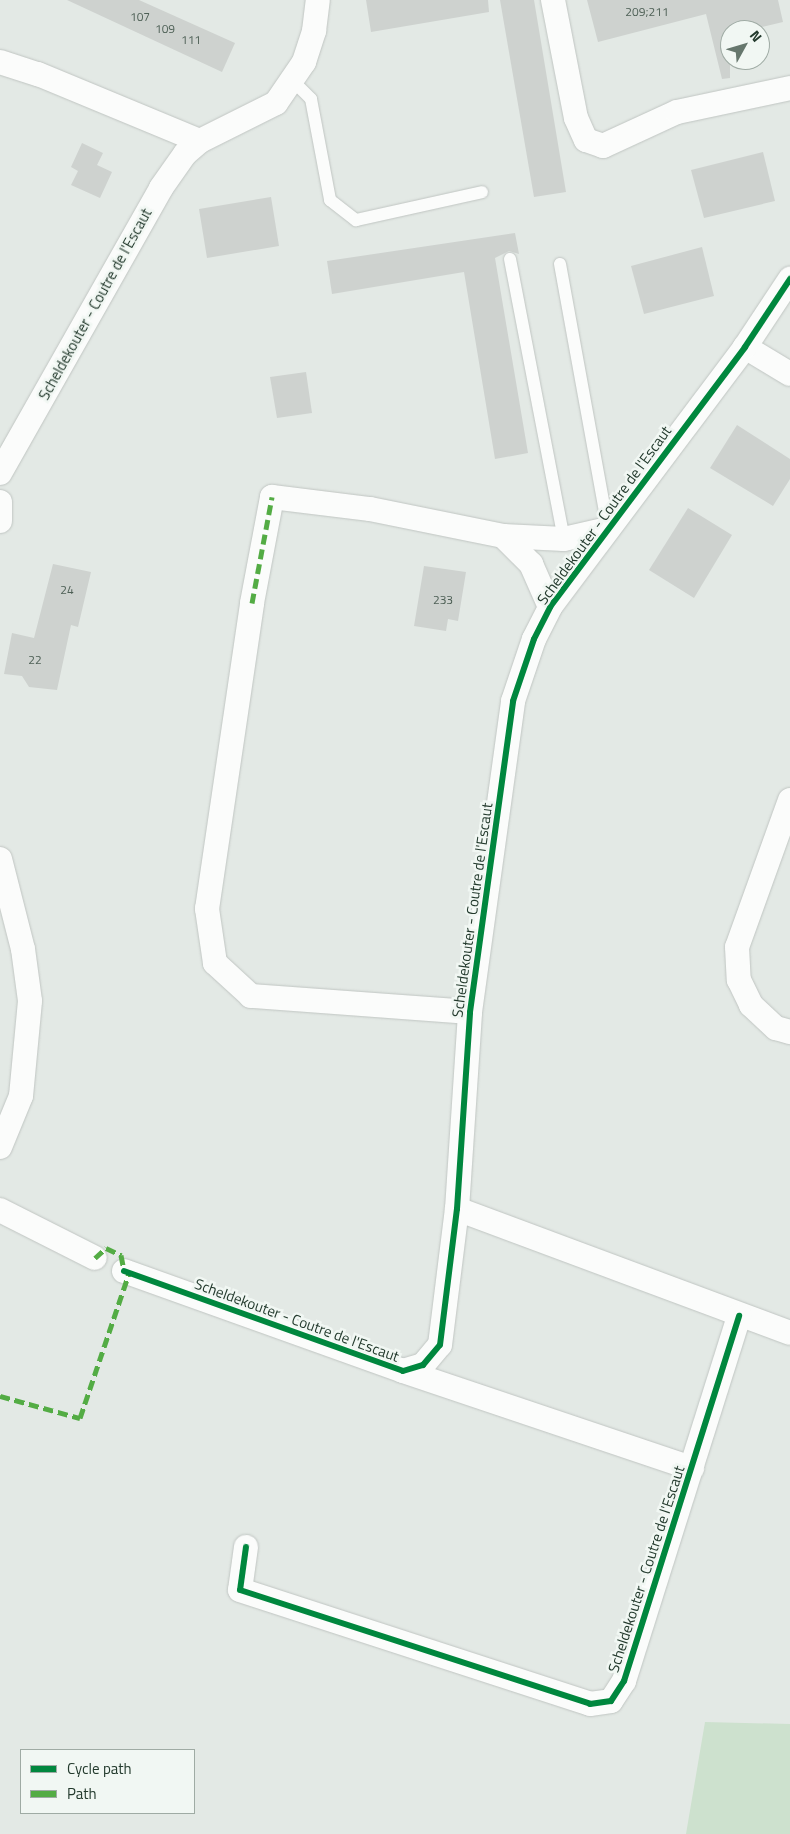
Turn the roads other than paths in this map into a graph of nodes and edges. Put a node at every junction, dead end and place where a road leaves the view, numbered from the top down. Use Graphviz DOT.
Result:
graph roads {
  1 [pos="318,0"];
  2 [pos="554,0"];
  3 [pos="0,62"];
  4 [pos="292,80"];
  5 [pos="790,88"];
  6 [pos="200,142"];
  7 [pos="482,192"];
  8 [pos="510,259"];
  9 [pos="560,264"];
  10 [pos="790,279"];
  11 [pos="745,347"];
  12 [pos="790,374"];
  13 [pos="0,473"];
  14 [pos="0,502"];
  15 [pos="0,521"];
  16 [pos="608,529"];
  17 [pos="503,536"];
  18 [pos="564,539"];
  19 [pos="550,607"];
  20 [pos="790,800"];
  21 [pos="0,858"];
  22 [pos="8,922"];
  23 [pos="470,1012"];
  24 [pos="790,1032"];
  25 [pos="0,1147"];
  26 [pos="0,1210"];
  27 [pos="457,1210"];
  28 [pos="95,1258"];
  29 [pos="124,1271"];
  30 [pos="739,1316"];
  31 [pos="790,1334"];
  32 [pos="403,1371"];
  33 [pos="692,1468"];
  34 [pos="246,1547"];
  1 -- 4 [label="street, Scheldekouter - Coutre de l'Escaut"];
  2 -- 5 [label="street"];
  3 -- 6 [label="street"];
  4 -- 6 [label="street, Scheldekouter - Coutre de l'Escaut"];
  4 -- 7 [label="lane"];
  6 -- 13 [label="street, Scheldekouter - Coutre de l'Escaut"];
  8 -- 18 [label="lane"];
  9 -- 16 [label="lane"];
  10 -- 11 [label="street, Scheldekouter - Coutre de l'Escaut"];
  11 -- 12 [label="street"];
  11 -- 16 [label="street, Scheldekouter - Coutre de l'Escaut"];
  14 -- 15 [label="street"];
  16 -- 18 [label="street, Scheldekouter - Coutre de l'Escaut"];
  16 -- 19 [label="street, Scheldekouter - Coutre de l'Escaut"];
  17 -- 18 [label="street, Scheldekouter - Coutre de l'Escaut"];
  17 -- 19 [label="street, Scheldekouter - Coutre de l'Escaut"];
  17 -- 23 [label="street, Scheldekouter - Coutre de l'Escaut"];
  19 -- 23 [label="street, Scheldekouter - Coutre de l'Escaut"];
  20 -- 24 [label="street"];
  21 -- 22 [label="street"];
  22 -- 25 [label="street"];
  23 -- 27 [label="street, Scheldekouter - Coutre de l'Escaut"];
  26 -- 28 [label="street"];
  27 -- 30 [label="street"];
  27 -- 32 [label="street, Scheldekouter - Coutre de l'Escaut"];
  29 -- 32 [label="street, Scheldekouter - Coutre de l'Escaut"];
  30 -- 31 [label="street"];
  30 -- 33 [label="street, Scheldekouter - Coutre de l'Escaut"];
  32 -- 33 [label="street, Scheldekouter - Coutre de l'Escaut"];
  33 -- 34 [label="street, Scheldekouter - Coutre de l'Escaut"];
}
